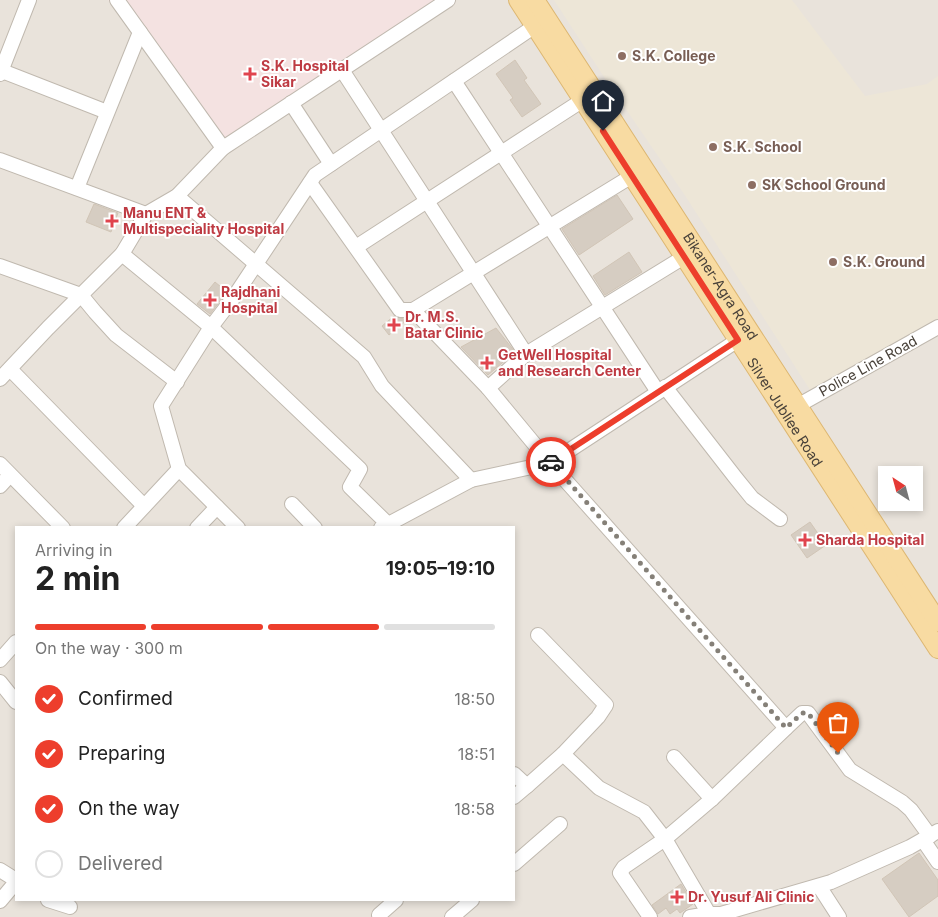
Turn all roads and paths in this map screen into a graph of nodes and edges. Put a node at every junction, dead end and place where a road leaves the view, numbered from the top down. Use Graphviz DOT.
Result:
graph roads {
  1 [pos="29,0"];
  2 [pos="117,0"];
  3 [pos="448,0"];
  4 [pos="518,0"];
  5 [pos="535,0"];
  6 [pos="535,26"];
  7 [pos="140,32"];
  8 [pos="5,50"];
  9 [pos="342,70"];
  10 [pos="1,73"];
  11 [pos="454,81"];
  12 [pos="583,100"];
  13 [pos="291,103"];
  14 [pos="107,112"];
  15 [pos="381,130"];
  16 [pos="223,148"];
  17 [pos="502,154"];
  18 [pos="0,160"];
  19 [pos="331,164"];
  20 [pos="632,176"];
  21 [pos="310,183"];
  22 [pos="77,188"];
  23 [pos="177,196"];
  24 [pos="427,201"];
  25 [pos="146,214"];
  26 [pos="550,227"];
  27 [pos="356,247"];
  28 [pos="122,254"];
  29 [pos="684,257"];
  30 [pos="256,264"];
  31 [pos="0,266"];
  32 [pos="474,274"];
  33 [pos="81,295"];
  34 [pos="602,308"];
  35 [pos="414,310"];
  36 [pos="211,327"];
  37 [pos="938,327"];
  38 [pos="738,340"];
  39 [pos="526,354"];
  40 [pos="10,369"];
  41 [pos="0,379"];
  42 [pos="177,382"];
  43 [pos="488,388"];
  44 [pos="661,390"];
  45 [pos="792,409"];
  46 [pos="550,463"];
  47 [pos="0,464"];
  48 [pos="178,469"];
  49 [pos="10,475"];
  50 [pos="472,480"];
  51 [pos="0,486"];
  52 [pos="292,504"];
  53 [pos="144,506"];
  54 [pos="217,507"];
  55 [pos="780,519"];
  56 [pos="61,526"];
  57 [pos="126,526"];
  58 [pos="199,526"];
  59 [pos="236,526"];
  60 [pos="313,526"];
  61 [pos="387,526"];
  62 [pos="938,622"];
  63 [pos="538,635"];
  64 [pos="15,645"];
  65 [pos="938,649"];
  66 [pos="0,660"];
  67 [pos="0,682"];
  68 [pos="15,701"];
  69 [pos="786,728"];
  70 [pos="563,754"];
  71 [pos="674,757"];
  72 [pos="515,775"];
  73 [pos="527,786"];
  74 [pos="515,796"];
  75 [pos="712,799"];
  76 [pos="560,824"];
  77 [pos="930,835"];
  78 [pos="665,839"];
  79 [pos="938,862"];
  80 [pos="515,863"];
  81 [pos="0,870"];
  82 [pos="15,880"];
  83 [pos="15,882"];
  84 [pos="819,886"];
  85 [pos="0,901"];
  86 [pos="51,901"];
  87 [pos="395,901"];
  88 [pos="471,901"];
  89 [pos="70,907"];
  90 [pos="749,912"];
  91 [pos="709,914"];
  92 [pos="378,915"];
  93 [pos="452,917"];
  94 [pos="650,917"];
  95 [pos="690,917"];
  96 [pos="839,917"];
  1 -- 8 [label="street"];
  2 -- 7 [label="street"];
  3 -- 9 [label="street"];
  4 -- 6 [label="main road, Silver Jubliee Road"];
  5 -- 45 [label="main road, Bikaner-Agra Road"];
  6 -- 11 [label="street"];
  6 -- 12 [label="main road, Silver Jubliee Road"];
  7 -- 14 [label="street"];
  7 -- 16 [label="street"];
  8 -- 10 [label="street"];
  9 -- 13 [label="street"];
  9 -- 15 [label="street"];
  10 -- 14 [label="street"];
  11 -- 15 [label="street"];
  11 -- 17 [label="street"];
  12 -- 17 [label="street"];
  12 -- 20 [label="main road, Silver Jubliee Road"];
  13 -- 16 [label="street"];
  13 -- 19 [label="street"];
  14 -- 22 [label="street"];
  15 -- 19 [label="street"];
  15 -- 24 [label="street"];
  16 -- 23 [label="street"];
  17 -- 24 [label="street"];
  17 -- 26 [label="street"];
  18 -- 22 [label="street"];
  19 -- 21 [label="street"];
  20 -- 26 [label="street"];
  20 -- 29 [label="main road, Silver Jubliee Road"];
  21 -- 27 [label="street"];
  21 -- 30 [label="street"];
  22 -- 25 [label="street"];
  23 -- 25 [label="street"];
  23 -- 30 [label="street"];
  24 -- 27 [label="street"];
  24 -- 32 [label="street"];
  25 -- 28 [label="street"];
  26 -- 32 [label="street"];
  26 -- 34 [label="street"];
  27 -- 35 [label="street"];
  28 -- 33 [label="street"];
  28 -- 36 [label="street"];
  29 -- 34 [label="street"];
  29 -- 38 [label="main road, Silver Jubliee Road"];
  30 -- 36 [label="street"];
  30 -- 50 [label="street"];
  31 -- 33 [label="street"];
  32 -- 35 [label="street"];
  32 -- 39 [label="street"];
  33 -- 40 [label="street"];
  33 -- 42 [label="street"];
  34 -- 39 [label="street"];
  34 -- 44 [label="street"];
  35 -- 43 [label="street"];
  36 -- 42 [label="street"];
  36 -- 61 [label="street"];
  37 -- 45 [label="street, Police Line Road"];
  38 -- 44 [label="street"];
  38 -- 45 [label="main road, Silver Jubliee Road"];
  39 -- 43 [label="street"];
  40 -- 41 [label="street"];
  40 -- 53 [label="street"];
  42 -- 48 [label="street"];
  43 -- 46 [label="street"];
  44 -- 46 [label="street"];
  44 -- 55 [label="street"];
  45 -- 62 [label="main road, Bikaner-Agra Road"];
  45 -- 65 [label="main road, Silver Jubliee Road"];
  46 -- 50 [label="street"];
  46 -- 69 [label="street"];
  47 -- 49 [label="street"];
  48 -- 53 [label="street"];
  48 -- 54 [label="street"];
  49 -- 51 [label="street"];
  49 -- 56 [label="street"];
  50 -- 61 [label="street"];
  52 -- 60 [label="street"];
  53 -- 57 [label="street"];
  54 -- 58 [label="street"];
  54 -- 59 [label="street"];
  63 -- 70 [label="street"];
  64 -- 66 [label="street"];
  67 -- 68 [label="street"];
  69 -- 75 [label="street"];
  69 -- 77 [label="street"];
  70 -- 73 [label="street"];
  70 -- 78 [label="street"];
  71 -- 75 [label="street"];
  72 -- 73 [label="street"];
  73 -- 74 [label="street"];
  75 -- 78 [label="street"];
  76 -- 80 [label="street"];
  77 -- 79 [label="street"];
  77 -- 84 [label="street"];
  78 -- 91 [label="street"];
  78 -- 94 [label="street"];
  81 -- 82 [label="street"];
  83 -- 85 [label="street"];
  84 -- 90 [label="street"];
  84 -- 96 [label="street"];
  86 -- 89 [label="street"];
  87 -- 92 [label="street"];
  88 -- 93 [label="street"];
  90 -- 91 [label="street"];
  91 -- 95 [label="street"];
}
